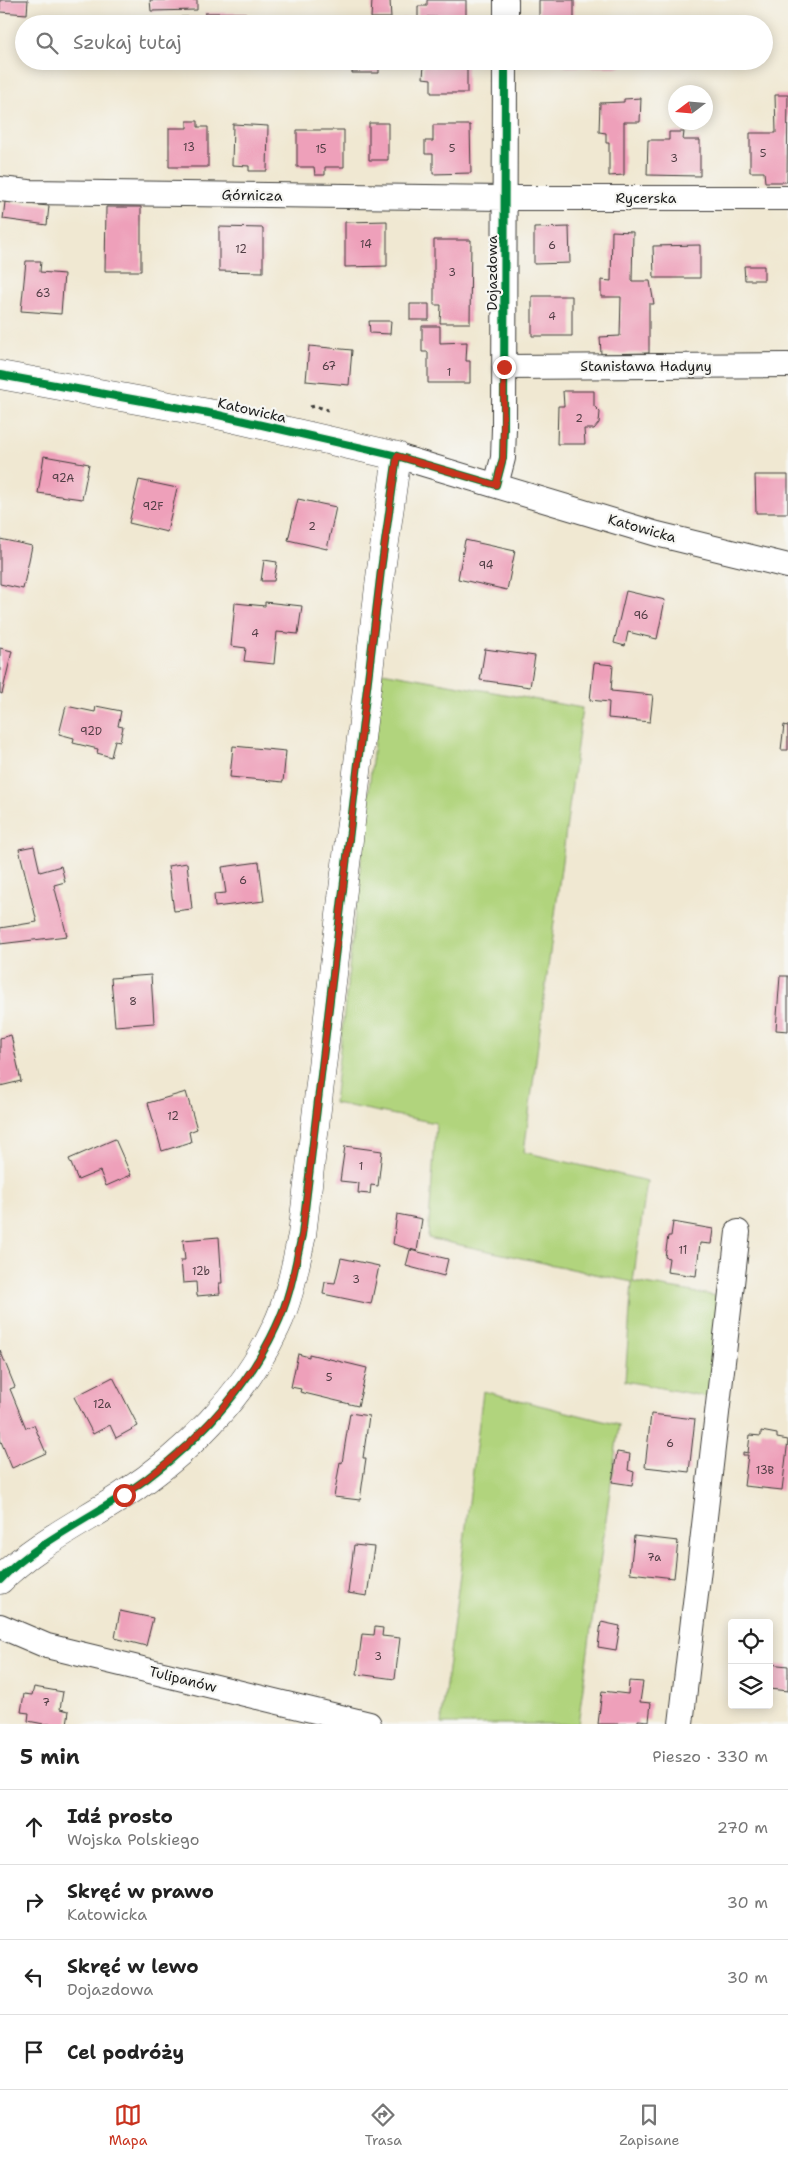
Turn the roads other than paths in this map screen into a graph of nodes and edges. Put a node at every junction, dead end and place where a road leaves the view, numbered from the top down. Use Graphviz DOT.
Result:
graph roads {
  1 [pos="506,0"];
  2 [pos="506,15"];
  3 [pos="506,70"];
  4 [pos="0,189"];
  5 [pos="504,198"];
  6 [pos="788,198"];
  7 [pos="788,365"];
  8 [pos="504,367"];
  9 [pos="0,375"];
  10 [pos="397,456"];
  11 [pos="496,485"];
  12 [pos="788,566"];
  13 [pos="738,1232"];
  14 [pos="1,1575"];
  15 [pos="0,1626"];
  16 [pos="369,1724"];
  17 [pos="681,1724"];
  1 -- 2 [label="street"];
  3 -- 5 [label="street, Dojazdowa"];
  4 -- 5 [label="street, Górnicza"];
  5 -- 6 [label="street, Rycerska"];
  5 -- 8 [label="street, Dojazdowa"];
  7 -- 8 [label="street, Stanisława Hadyny"];
  8 -- 11 [label="street, Dojazdowa"];
  9 -- 10 [label="street, Katowicka"];
  10 -- 11 [label="street, Katowicka"];
  10 -- 14 [label="street"];
  11 -- 12 [label="street, Katowicka"];
  13 -- 17 [label="street"];
  15 -- 16 [label="street, Tulipanów"];
}
